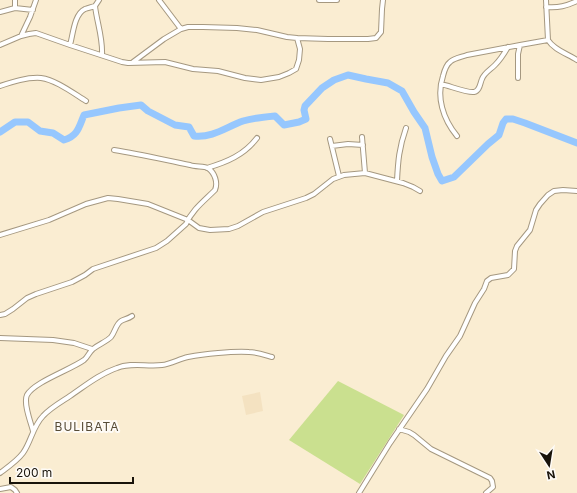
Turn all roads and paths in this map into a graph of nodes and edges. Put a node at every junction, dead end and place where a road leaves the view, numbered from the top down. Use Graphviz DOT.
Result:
graph roads {
  1 [pos="15,0"];
  2 [pos="36,0"];
  3 [pos="98,0"];
  4 [pos="159,0"];
  5 [pos="319,0"];
  6 [pos="337,0"];
  7 [pos="384,0"];
  8 [pos="546,0"];
  9 [pos="577,0"];
  10 [pos="95,6"];
  11 [pos="546,7"];
  12 [pos="15,8"];
  13 [pos="32,10"];
  14 [pos="0,12"];
  15 [pos="182,29"];
  16 [pos="21,36"];
  17 [pos="297,38"];
  18 [pos="548,40"];
  19 [pos="0,45"];
  20 [pos="520,45"];
  21 [pos="70,46"];
  22 [pos="508,47"];
  23 [pos="102,55"];
  24 [pos="577,60"];
  25 [pos="132,63"];
  26 [pos="518,78"];
  27 [pos="440,84"];
  28 [pos="0,86"];
  29 [pos="86,101"];
  30 [pos="406,128"];
  31 [pos="457,136"];
  32 [pos="362,137"];
  33 [pos="257,138"];
  34 [pos="330,139"];
  35 [pos="363,145"];
  36 [pos="332,146"];
  37 [pos="114,150"];
  38 [pos="207,168"];
  39 [pos="365,173"];
  40 [pos="339,176"];
  41 [pos="397,181"];
  42 [pos="420,191"];
  43 [pos="577,191"];
  44 [pos="188,220"];
  45 [pos="0,235"];
  46 [pos="0,316"];
  47 [pos="132,316"];
  48 [pos="0,338"];
  49 [pos="92,349"];
  50 [pos="272,357"];
  51 [pos="399,429"];
  52 [pos="33,432"];
  53 [pos="0,473"];
  54 [pos="0,488"];
  55 [pos="17,493"];
  56 [pos="359,493"];
  57 [pos="486,493"];
  1 -- 12 [label="street"];
  2 -- 13 [label="street"];
  3 -- 10 [label="street"];
  4 -- 15 [label="street"];
  5 -- 6 [label="street"];
  7 -- 17 [label="street"];
  8 -- 11 [label="street"];
  9 -- 11 [label="street"];
  10 -- 21 [label="street"];
  10 -- 23 [label="street"];
  11 -- 18 [label="street"];
  12 -- 13 [label="street"];
  12 -- 14 [label="street"];
  13 -- 16 [label="street"];
  15 -- 17 [label="street"];
  15 -- 25 [label="street"];
  16 -- 19 [label="street"];
  16 -- 21 [label="street"];
  17 -- 25 [label="street"];
  18 -- 20 [label="street"];
  18 -- 24 [label="street"];
  20 -- 22 [label="street"];
  20 -- 26 [label="street"];
  21 -- 23 [label="street"];
  22 -- 27 [label="street"];
  22 -- 27 [label="street"];
  23 -- 25 [label="street"];
  27 -- 31 [label="street"];
  28 -- 29 [label="street"];
  30 -- 41 [label="street"];
  32 -- 35 [label="street"];
  33 -- 38 [label="street"];
  34 -- 36 [label="street"];
  35 -- 36 [label="street"];
  35 -- 39 [label="street"];
  36 -- 40 [label="street"];
  37 -- 38 [label="street"];
  38 -- 44 [label="street"];
  39 -- 40 [label="street"];
  39 -- 41 [label="street"];
  40 -- 44 [label="street"];
  41 -- 42 [label="street"];
  43 -- 51 [label="street"];
  44 -- 45 [label="street"];
  44 -- 46 [label="street"];
  47 -- 49 [label="street"];
  48 -- 49 [label="street"];
  49 -- 52 [label="street"];
  50 -- 52 [label="street"];
  51 -- 56 [label="street"];
  51 -- 57 [label="street"];
  52 -- 53 [label="street"];
  54 -- 55 [label="street"];
}
